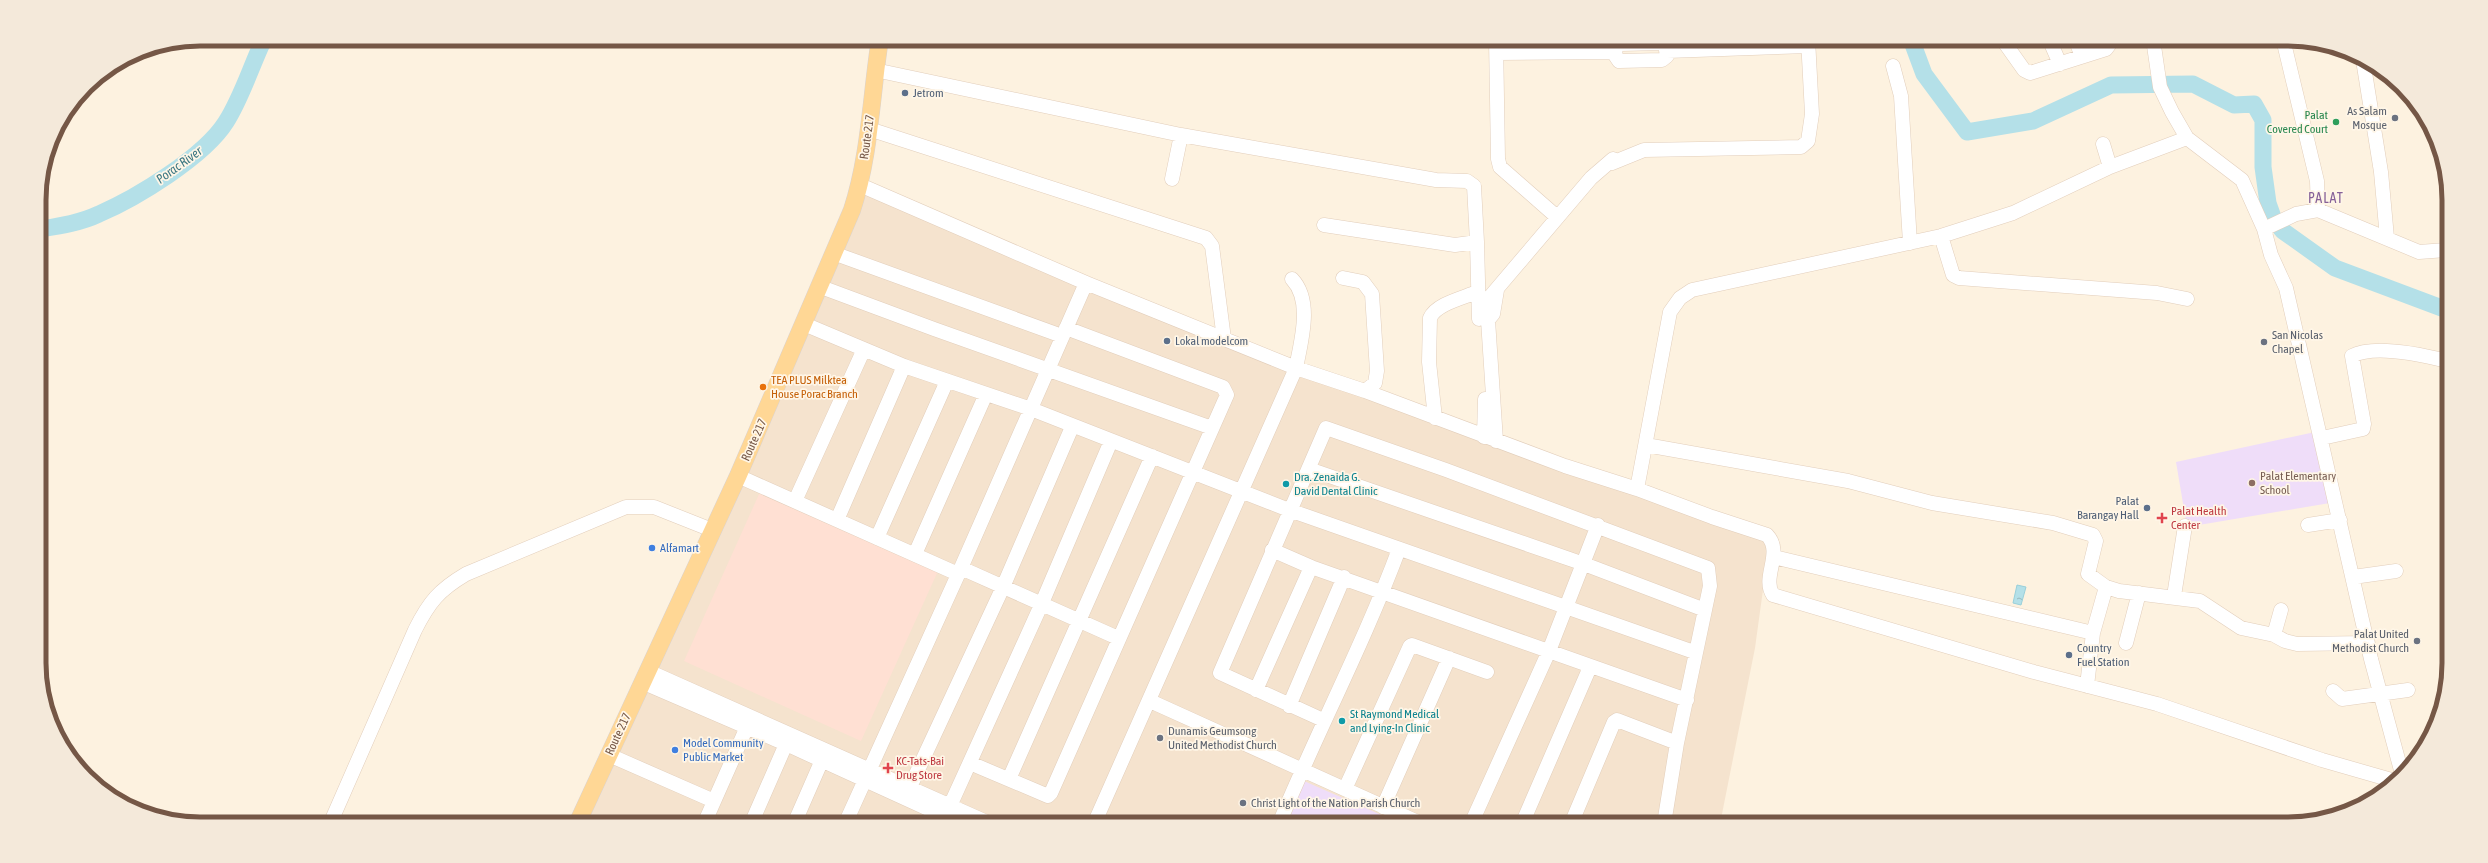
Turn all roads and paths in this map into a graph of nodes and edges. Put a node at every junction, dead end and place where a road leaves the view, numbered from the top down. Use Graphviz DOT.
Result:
graph roads {
  1 [pos="879,46"];
  2 [pos="1496,46"];
  3 [pos="1755,46"];
  4 [pos="1808,46"];
  5 [pos="2007,46"];
  6 [pos="2052,46"];
  7 [pos="2078,46"];
  8 [pos="2108,46"];
  9 [pos="2155,46"];
  10 [pos="2285,46"];
  11 [pos="1496,53"];
  12 [pos="2082,56"];
  13 [pos="2060,64"];
  14 [pos="1893,66"];
  15 [pos="2364,66"];
  16 [pos="875,70"];
  17 [pos="869,130"];
  18 [pos="1181,135"];
  19 [pos="2187,138"];
  20 [pos="2103,144"];
  21 [pos="2110,167"];
  22 [pos="1172,179"];
  23 [pos="860,185"];
  24 [pos="2318,210"];
  25 [pos="1557,217"];
  26 [pos="1324,225"];
  27 [pos="2274,225"];
  28 [pos="1941,236"];
  29 [pos="2387,238"];
  30 [pos="1477,242"];
  31 [pos="1910,243"];
  32 [pos="2442,250"];
  33 [pos="833,253"];
  34 [pos="1343,278"];
  35 [pos="1292,279"];
  36 [pos="1086,283"];
  37 [pos="820,287"];
  38 [pos="1477,292"];
  39 [pos="2187,299"];
  40 [pos="804,324"];
  41 [pos="1064,332"];
  42 [pos="1224,339"];
  43 [pos="864,349"];
  44 [pos="2442,360"];
  45 [pos="904,366"];
  46 [pos="1296,368"];
  47 [pos="1047,370"];
  48 [pos="947,380"];
  49 [pos="1365,391"];
  50 [pos="986,394"];
  51 [pos="1030,409"];
  52 [pos="1435,418"];
  53 [pos="1072,427"];
  54 [pos="1212,428"];
  55 [pos="2322,438"];
  56 [pos="1490,439"];
  57 [pos="1111,442"];
  58 [pos="1646,445"];
  59 [pos="1152,456"];
  60 [pos="1309,469"];
  61 [pos="1191,472"];
  62 [pos="738,476"];
  63 [pos="1637,489"];
  64 [pos="1241,492"];
  65 [pos="795,501"];
  66 [pos="1289,510"];
  67 [pos="837,520"];
  68 [pos="2340,520"];
  69 [pos="1598,525"];
  70 [pos="2185,526"];
  71 [pos="2308,526"];
  72 [pos="712,530"];
  73 [pos="877,538"];
  74 [pos="1399,549"];
  75 [pos="1272,550"];
  76 [pos="915,554"];
  77 [pos="1774,557"];
  78 [pos="1584,564"];
  79 [pos="1311,567"];
  80 [pos="960,571"];
  81 [pos="2396,571"];
  82 [pos="1344,577"];
  83 [pos="2353,577"];
  84 [pos="1003,587"];
  85 [pos="2106,587"];
  86 [pos="1384,590"];
  87 [pos="2138,593"];
  88 [pos="2174,596"];
  89 [pos="1042,603"];
  90 [pos="1567,609"];
  91 [pos="1705,610"];
  92 [pos="2281,610"];
  93 [pos="1080,621"];
  94 [pos="2093,633"];
  95 [pos="2274,635"];
  96 [pos="1118,638"];
  97 [pos="2126,643"];
  98 [pos="2368,643"];
  99 [pos="1550,650"];
  100 [pos="1694,652"];
  101 [pos="1449,658"];
  102 [pos="1590,667"];
  103 [pos="1487,672"];
  104 [pos="645,676"];
  105 [pos="2087,686"];
  106 [pos="1256,690"];
  107 [pos="2408,690"];
  108 [pos="2333,691"];
  109 [pos="2380,694"];
  110 [pos="1687,700"];
  111 [pos="1150,701"];
  112 [pos="1289,706"];
  113 [pos="1323,720"];
  114 [pos="749,722"];
  115 [pos="1677,743"];
  116 [pos="786,744"];
  117 [pos="609,755"];
  118 [pos="822,760"];
  119 [pos="970,763"];
  120 [pos="1302,768"];
  121 [pos="2400,769"];
  122 [pos="2396,773"];
  123 [pos="867,774"];
  124 [pos="1009,779"];
  125 [pos="910,787"];
  126 [pos="1345,789"];
  127 [pos="714,801"];
  128 [pos="950,806"];
  129 [pos="1383,807"];
  130 [pos="333,817"];
  131 [pos="580,817"];
  132 [pos="707,817"];
  133 [pos="754,817"];
  134 [pos="797,817"];
  135 [pos="848,817"];
  136 [pos="948,817"];
  137 [pos="975,817"];
  138 [pos="1097,817"];
  139 [pos="1282,817"];
  140 [pos="1406,817"];
  141 [pos="1474,817"];
  142 [pos="1525,817"];
  143 [pos="1574,817"];
  144 [pos="1665,817"];
  1 -- 16 [label="main road, Route 217"];
  2 -- 11 [label="street"];
  3 -- 11 [label="street"];
  4 -- 25 [label="street"];
  5 -- 13 [label="street"];
  6 -- 13 [label="street"];
  7 -- 12 [label="street"];
  8 -- 12 [label="street"];
  9 -- 19 [label="street"];
  10 -- 24 [label="street"];
  11 -- 25 [label="street"];
  12 -- 13 [label="street"];
  14 -- 31 [label="street"];
  15 -- 29 [label="street"];
  16 -- 17 [label="main road, Route 217"];
  16 -- 18 [label="street"];
  17 -- 23 [label="main road, Route 217"];
  17 -- 42 [label="street"];
  18 -- 22 [label="street"];
  18 -- 30 [label="street"];
  19 -- 21 [label="street"];
  19 -- 27 [label="street"];
  20 -- 21 [label="street"];
  21 -- 28 [label="street"];
  23 -- 33 [label="main road, Route 217"];
  23 -- 36 [label="street"];
  24 -- 27 [label="street"];
  24 -- 29 [label="street"];
  25 -- 56 [label="street"];
  26 -- 30 [label="street"];
  27 -- 55 [label="street"];
  28 -- 31 [label="street"];
  28 -- 39 [label="street"];
  29 -- 32 [label="street"];
  30 -- 38 [label="street"];
  31 -- 58 [label="street"];
  33 -- 37 [label="main road, Route 217"];
  33 -- 41 [label="street"];
  34 -- 49 [label="street"];
  35 -- 46 [label="street"];
  36 -- 41 [label="street"];
  36 -- 42 [label="street"];
  37 -- 40 [label="main road, Route 217"];
  37 -- 47 [label="street"];
  38 -- 52 [label="street"];
  38 -- 56 [label="street"];
  40 -- 43 [label="street"];
  40 -- 62 [label="main road, Route 217"];
  41 -- 47 [label="street"];
  41 -- 54 [label="street"];
  42 -- 46 [label="street"];
  43 -- 45 [label="street"];
  43 -- 65 [label="street"];
  44 -- 55 [label="street"];
  45 -- 48 [label="street"];
  45 -- 67 [label="street"];
  46 -- 49 [label="street"];
  46 -- 64 [label="street"];
  47 -- 51 [label="street"];
  47 -- 54 [label="street"];
  48 -- 50 [label="street"];
  48 -- 73 [label="street"];
  49 -- 52 [label="street"];
  50 -- 51 [label="street"];
  50 -- 76 [label="street"];
  51 -- 53 [label="street"];
  51 -- 80 [label="street"];
  52 -- 56 [label="street"];
  53 -- 57 [label="street"];
  53 -- 84 [label="street"];
  54 -- 61 [label="street"];
  55 -- 68 [label="street"];
  56 -- 63 [label="street"];
  57 -- 59 [label="street"];
  57 -- 89 [label="street"];
  58 -- 63 [label="street"];
  58 -- 85 [label="street"];
  59 -- 61 [label="street"];
  59 -- 93 [label="street"];
  60 -- 66 [label="street"];
  60 -- 69 [label="street"];
  60 -- 78 [label="street"];
  61 -- 64 [label="street"];
  61 -- 96 [label="street"];
  62 -- 65 [label="street"];
  62 -- 72 [label="main road, Route 217"];
  63 -- 77 [label="street"];
  64 -- 66 [label="street"];
  64 -- 111 [label="street"];
  65 -- 67 [label="street"];
  66 -- 74 [label="street"];
  66 -- 75 [label="street"];
  67 -- 73 [label="street"];
  68 -- 71 [label="street"];
  68 -- 83 [label="street"];
  69 -- 78 [label="street"];
  69 -- 91 [label="street"];
  70 -- 88 [label="street"];
  72 -- 104 [label="main road, Route 217"];
  72 -- 130 [label="street"];
  73 -- 76 [label="street"];
  74 -- 86 [label="street"];
  74 -- 90 [label="street"];
  75 -- 79 [label="street"];
  75 -- 106 [label="street"];
  76 -- 80 [label="street"];
  77 -- 94 [label="street"];
  77 -- 105 [label="street"];
  78 -- 90 [label="street"];
  78 -- 91 [label="street"];
  79 -- 82 [label="street"];
  79 -- 106 [label="street"];
  80 -- 84 [label="street"];
  80 -- 123 [label="street"];
  81 -- 83 [label="street"];
  82 -- 86 [label="street"];
  82 -- 112 [label="street"];
  83 -- 98 [label="street"];
  84 -- 89 [label="street"];
  84 -- 125 [label="street"];
  85 -- 87 [label="street"];
  85 -- 94 [label="street"];
  86 -- 99 [label="street"];
  86 -- 113 [label="street"];
  87 -- 88 [label="street"];
  87 -- 97 [label="street"];
  88 -- 95 [label="street"];
  89 -- 93 [label="street"];
  89 -- 119 [label="street"];
  90 -- 99 [label="street"];
  90 -- 100 [label="street"];
  91 -- 100 [label="street"];
  92 -- 95 [label="street"];
  93 -- 96 [label="street"];
  93 -- 124 [label="street"];
  94 -- 105 [label="street"];
  95 -- 98 [label="street"];
  96 -- 124 [label="street"];
  98 -- 109 [label="street"];
  99 -- 102 [label="street"];
  99 -- 141 [label="street"];
  100 -- 110 [label="street"];
  101 -- 103 [label="street"];
  101 -- 126 [label="street"];
  101 -- 129 [label="street"];
  102 -- 110 [label="street"];
  102 -- 142 [label="street"];
  104 -- 114 [label="street"];
  104 -- 117 [label="main road, Route 217"];
  105 -- 122 [label="street"];
  106 -- 112 [label="street"];
  107 -- 109 [label="street"];
  108 -- 109 [label="street"];
  109 -- 121 [label="street"];
  110 -- 115 [label="street"];
  111 -- 120 [label="street"];
  111 -- 138 [label="street"];
  112 -- 113 [label="street"];
  113 -- 120 [label="street"];
  114 -- 116 [label="street"];
  114 -- 123 [label="street"];
  114 -- 127 [label="street"];
  115 -- 143 [label="street"];
  115 -- 144 [label="street"];
  116 -- 118 [label="street"];
  116 -- 133 [label="street"];
  117 -- 127 [label="street"];
  117 -- 131 [label="main road, Route 217"];
  118 -- 123 [label="street"];
  118 -- 134 [label="street"];
  119 -- 124 [label="street"];
  119 -- 128 [label="street"];
  120 -- 126 [label="street"];
  120 -- 139 [label="street"];
  123 -- 125 [label="street"];
  123 -- 135 [label="street"];
  123 -- 136 [label="street"];
  125 -- 128 [label="street"];
  126 -- 129 [label="street"];
  127 -- 132 [label="street"];
  128 -- 137 [label="street"];
  129 -- 140 [label="street"];
}
